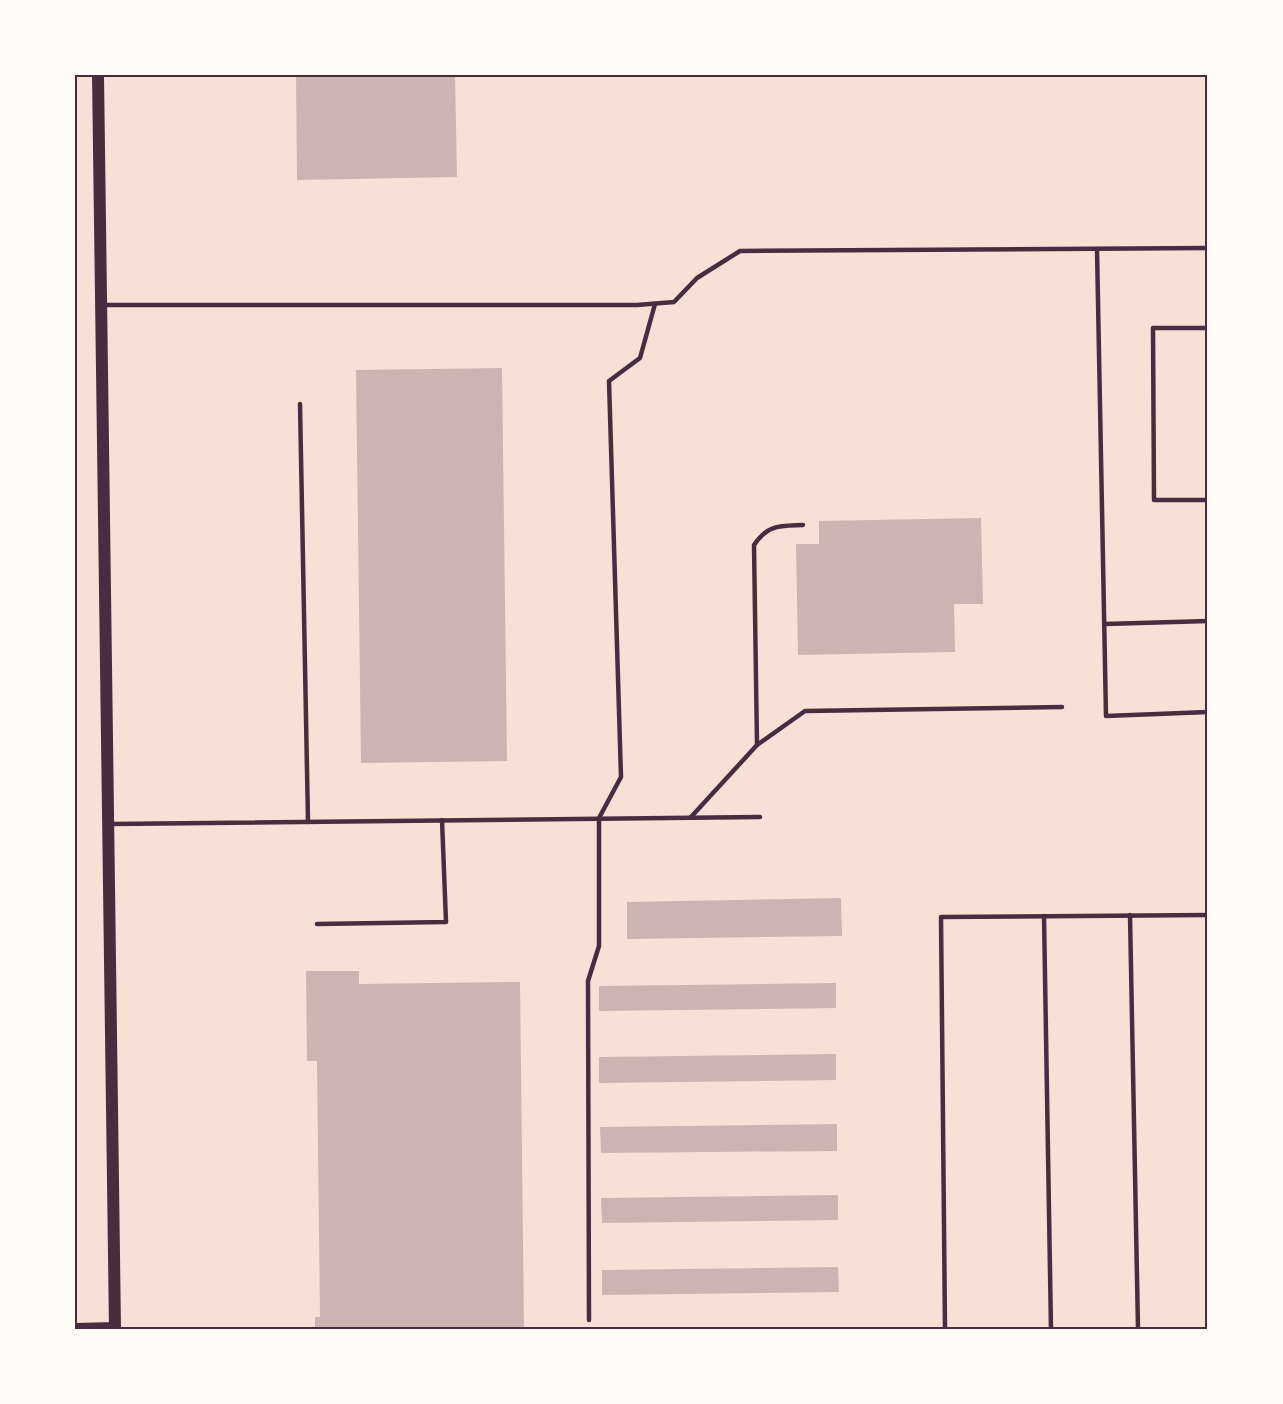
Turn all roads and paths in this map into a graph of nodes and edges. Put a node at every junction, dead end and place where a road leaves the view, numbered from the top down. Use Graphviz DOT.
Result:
graph roads {
  1 [pos="98,75"];
  2 [pos="1208,248"];
  3 [pos="1097,249"];
  4 [pos="655,304"];
  5 [pos="101,306"];
  6 [pos="1208,328"];
  7 [pos="300,404"];
  8 [pos="1208,500"];
  9 [pos="803,525"];
  10 [pos="1208,621"];
  11 [pos="1105,624"];
  12 [pos="1062,707"];
  13 [pos="1208,712"];
  14 [pos="756,745"];
  15 [pos="760,817"];
  16 [pos="599,818"];
  17 [pos="691,818"];
  18 [pos="442,820"];
  19 [pos="308,822"];
  20 [pos="108,824"];
  21 [pos="1130,915"];
  22 [pos="1208,915"];
  23 [pos="1044,916"];
  24 [pos="317,924"];
  25 [pos="589,1320"];
  26 [pos="75,1326"];
  27 [pos="115,1327"];
  28 [pos="945,1329"];
  29 [pos="1051,1329"];
  30 [pos="1138,1329"];
  1 -- 5 [label="main road"];
  2 -- 3 [label="lane"];
  3 -- 4 [label="lane"];
  3 -- 11 [label="lane"];
  4 -- 5 [label="lane"];
  4 -- 16 [label="lane"];
  5 -- 20 [label="main road"];
  6 -- 8 [label="lane"];
  7 -- 19 [label="lane"];
  9 -- 14 [label="lane"];
  10 -- 11 [label="lane"];
  11 -- 13 [label="lane"];
  12 -- 14 [label="lane"];
  14 -- 17 [label="lane"];
  15 -- 17 [label="lane"];
  16 -- 17 [label="lane"];
  16 -- 18 [label="lane"];
  16 -- 25 [label="lane"];
  18 -- 19 [label="lane"];
  18 -- 24 [label="lane"];
  19 -- 20 [label="lane"];
  20 -- 27 [label="main road"];
  21 -- 22 [label="lane"];
  21 -- 23 [label="lane"];
  21 -- 30 [label="lane"];
  23 -- 28 [label="lane"];
  23 -- 29 [label="lane"];
  26 -- 27 [label="street"];
}
